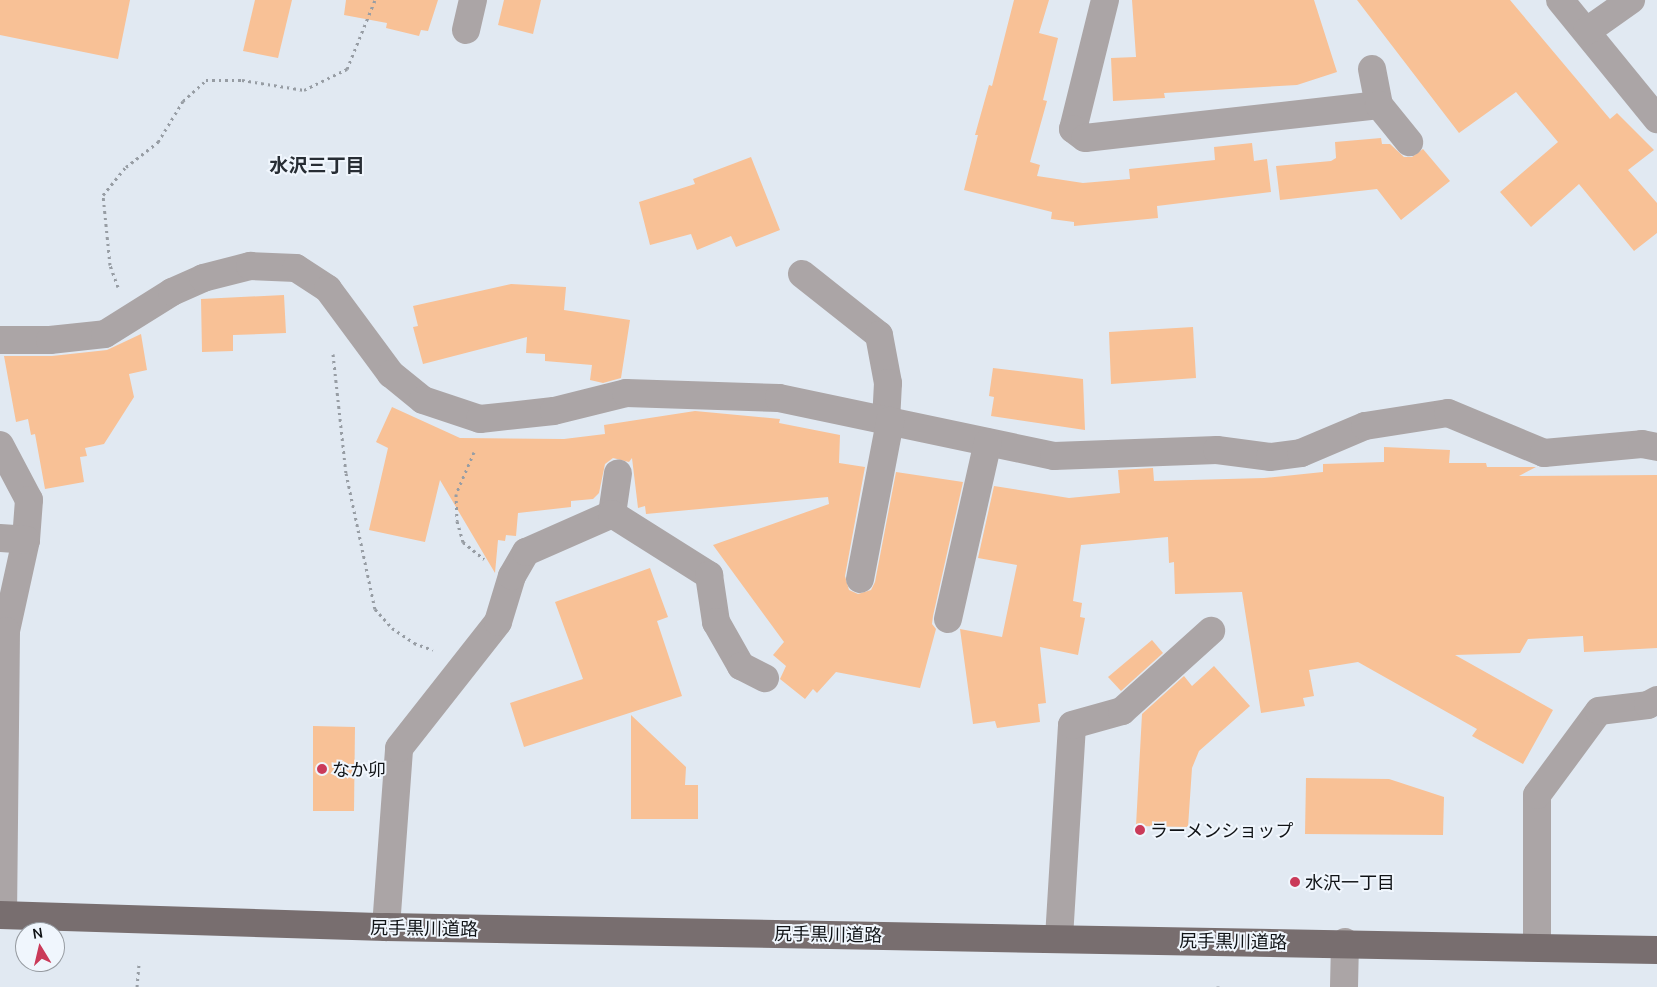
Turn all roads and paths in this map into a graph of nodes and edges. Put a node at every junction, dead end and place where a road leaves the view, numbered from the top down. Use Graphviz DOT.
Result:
graph roads {
  1 [pos="375,0"];
  2 [pos="473,0"];
  3 [pos="1105,0"];
  4 [pos="1560,0"];
  5 [pos="1630,0"];
  6 [pos="466,30"];
  7 [pos="1588,31"];
  8 [pos="1372,69"];
  9 [pos="1379,105"];
  10 [pos="1657,119"];
  11 [pos="1409,142"];
  12 [pos="802,274"];
  13 [pos="130,321"];
  14 [pos="353,322"];
  15 [pos="0,340"];
  16 [pos="480,419"];
  17 [pos="888,420"];
  18 [pos="988,442"];
  19 [pos="0,445"];
  20 [pos="1657,446"];
  21 [pos="618,473"];
  22 [pos="612,514"];
  23 [pos="13,539"];
  24 [pos="512,576"];
  25 [pos="860,578"];
  26 [pos="948,619"];
  27 [pos="1211,631"];
  28 [pos="466,663"];
  29 [pos="765,678"];
  30 [pos="1657,700"];
  31 [pos="1,915"];
  32 [pos="386,927"];
  33 [pos="1059,938"];
  34 [pos="1345,942"];
  35 [pos="1537,947"];
  36 [pos="1657,950"];
  37 [pos="139,965"];
  38 [pos="137,987"];
  39 [pos="1344,987"];
  1 -- 13 [label="path"];
  2 -- 6 [label="street"];
  3 -- 9 [label="street"];
  4 -- 7 [label="street"];
  5 -- 7 [label="street"];
  7 -- 10 [label="street"];
  8 -- 9 [label="street"];
  9 -- 11 [label="street"];
  12 -- 17 [label="street"];
  13 -- 14 [label="street"];
  13 -- 15 [label="street"];
  14 -- 16 [label="street"];
  14 -- 28 [label="path"];
  16 -- 17 [label="street"];
  16 -- 24 [label="path"];
  17 -- 18 [label="street"];
  17 -- 25 [label="street"];
  18 -- 20 [label="street"];
  18 -- 26 [label="street"];
  19 -- 23 [label="street"];
  21 -- 22 [label="street"];
  22 -- 24 [label="street"];
  22 -- 29 [label="street"];
  23 -- 31 [label="street"];
  24 -- 28 [label="street"];
  27 -- 33 [label="street"];
  28 -- 32 [label="street"];
  30 -- 35 [label="street"];
  31 -- 32 [label="main road, 尻手黒川道路"];
  32 -- 33 [label="main road, 尻手黒川道路"];
  33 -- 34 [label="main road, 尻手黒川道路"];
  34 -- 35 [label="main road, 尻手黒川道路"];
  34 -- 39 [label="street"];
  35 -- 36 [label="main road, 尻手黒川道路"];
  37 -- 38 [label="path"];
}
